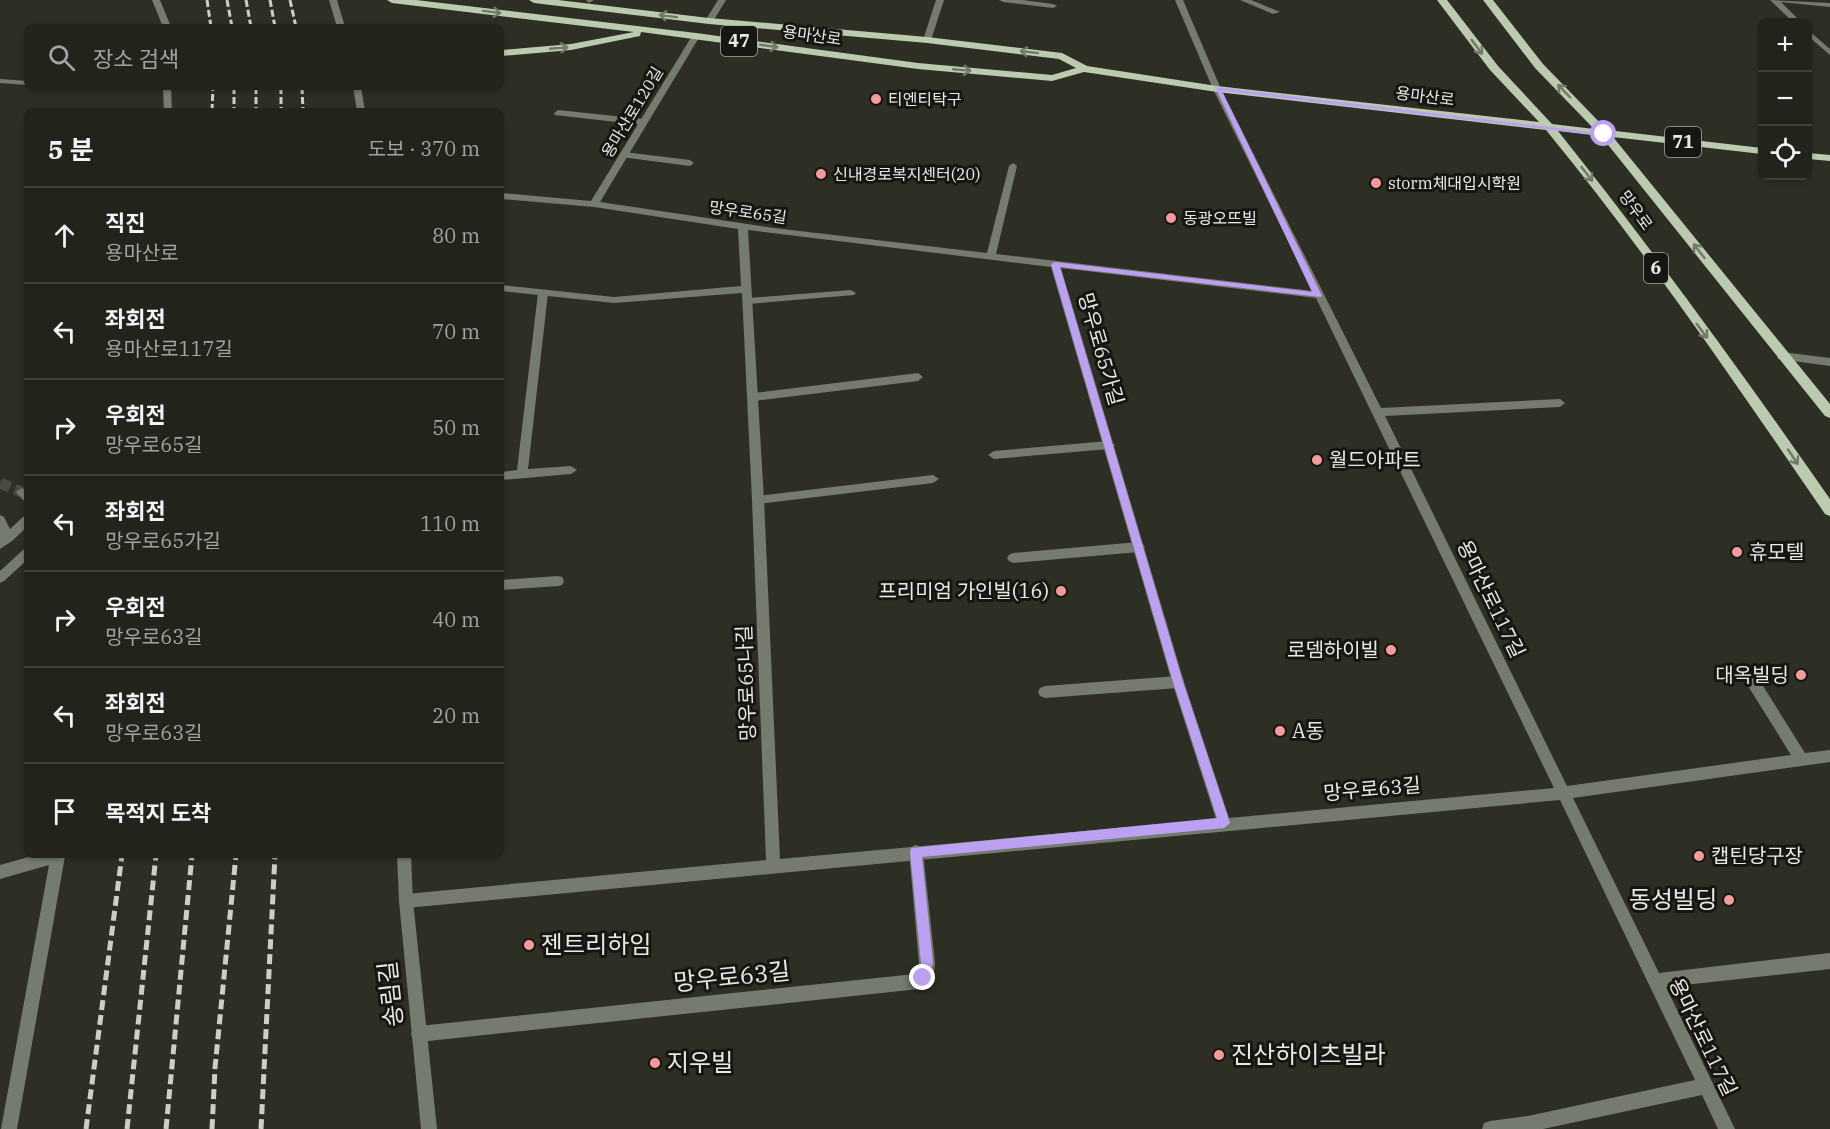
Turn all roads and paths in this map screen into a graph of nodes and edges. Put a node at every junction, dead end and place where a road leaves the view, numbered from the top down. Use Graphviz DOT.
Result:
graph roads {
  1 [pos="156,0"];
  2 [pos="333,0"];
  3 [pos="392,0"];
  4 [pos="534,0"];
  5 [pos="588,0"];
  6 [pos="722,0"];
  7 [pos="940,0"];
  8 [pos="1003,0"];
  9 [pos="1179,0"];
  10 [pos="1244,0"];
  11 [pos="1442,0"];
  12 [pos="1488,0"];
  13 [pos="1777,0"];
  14 [pos="1830,5"];
  15 [pos="1053,6"];
  16 [pos="626,11"];
  17 [pos="1276,12"];
  18 [pos="1793,18"];
  19 [pos="709,21"];
  20 [pos="166,24"];
  21 [pos="341,24"];
  22 [pos="653,31"];
  23 [pos="696,36"];
  24 [pos="1812,36"];
  25 [pos="927,40"];
  26 [pos="504,53"];
  27 [pos="1830,53"];
  28 [pos="1084,69"];
  29 [pos="0,81"];
  30 [pos="24,83"];
  31 [pos="1217,89"];
  32 [pos="168,90"];
  33 [pos="358,90"];
  34 [pos="168,108"];
  35 [pos="360,108"];
  36 [pos="558,113"];
  37 [pos="643,122"];
  38 [pos="1550,128"];
  39 [pos="1604,134"];
  40 [pos="1758,151"];
  41 [pos="624,155"];
  42 [pos="1812,156"];
  43 [pos="1830,158"];
  44 [pos="690,163"];
  45 [pos="1013,166"];
  46 [pos="504,196"];
  47 [pos="594,204"];
  48 [pos="742,227"];
  49 [pos="991,256"];
  50 [pos="1055,264"];
  51 [pos="504,288"];
  52 [pos="543,293"];
  53 [pos="851,293"];
  54 [pos="748,295"];
  55 [pos="1318,296"];
  56 [pos="1782,356"];
  57 [pos="1830,362"];
  58 [pos="918,377"];
  59 [pos="753,397"];
  60 [pos="1560,403"];
  61 [pos="1378,412"];
  62 [pos="1830,414"];
  63 [pos="1109,445"];
  64 [pos="994,455"];
  65 [pos="571,470"];
  66 [pos="522,474"];
  67 [pos="504,476"];
  68 [pos="933,479"];
  69 [pos="758,500"];
  70 [pos="1830,510"];
  71 [pos="0,520"];
  72 [pos="24,523"];
  73 [pos="4,541"];
  74 [pos="1139,547"];
  75 [pos="24,556"];
  76 [pos="1013,558"];
  77 [pos="0,578"];
  78 [pos="558,581"];
  79 [pos="504,585"];
  80 [pos="1178,682"];
  81 [pos="1753,682"];
  82 [pos="1045,692"];
  83 [pos="1830,756"];
  84 [pos="1802,760"];
  85 [pos="1563,792"];
  86 [pos="1224,823"];
  87 [pos="915,852"];
  88 [pos="51,858"];
  89 [pos="58,858"];
  90 [pos="404,858"];
  91 [pos="773,865"];
  92 [pos="0,872"];
  93 [pos="406,901"];
  94 [pos="1830,961"];
  95 [pos="1654,981"];
  96 [pos="419,1034"];
  97 [pos="1706,1086"];
  98 [pos="1530,1126"];
  99 [pos="9,1129"];
  100 [pos="429,1129"];
  101 [pos="1490,1129"];
  102 [pos="1727,1129"];
  1 -- 20 [label="street"];
  2 -- 21 [label="street"];
  3 -- 22 [label="main road, 용마산로 / 47, one-way"];
  4 -- 16 [label="main road, 용마산로 / 47"];
  5 -- 16 [label="main road"];
  6 -- 19 [label="street"];
  7 -- 25 [label="street"];
  8 -- 15 [label="street"];
  9 -- 31 [label="street, 용마산로117길"];
  10 -- 17 [label="street"];
  11 -- 38 [label="main road, 망우로 / 6, one-way"];
  39 -- 12 [label="main road, 망우로 / 6, one-way"];
  13 -- 14 [label="street"];
  13 -- 18 [label="street"];
  19 -- 16 [label="main road, 용마산로 / 47, one-way"];
  19 -- 25 [label="main road, 용마산로 / 47"];
  22 -- 23 [label="main road, 용마산로 / 47"];
  26 -- 22 [label="main road, one-way"];
  23 -- 28 [label="main road, 용마산로 / 47, one-way"];
  23 -- 37 [label="street, 용마산로120길"];
  24 -- 27 [label="street"];
  28 -- 25 [label="main road, 용마산로 / 47, one-way"];
  28 -- 31 [label="main road, 용마산로 / 47"];
  29 -- 30 [label="street"];
  31 -- 38 [label="main road, 용마산로 / 47"];
  31 -- 55 [label="street, 용마산로117길"];
  32 -- 34 [label="street"];
  33 -- 35 [label="street"];
  36 -- 37 [label="street"];
  37 -- 41 [label="street, 용마산로120길"];
  38 -- 39 [label="main road, 용마산로 / 71"];
  38 -- 70 [label="main road, 망우로 / 6, one-way"];
  39 -- 40 [label="main road, 용마산로 / 71"];
  56 -- 39 [label="main road, 망우로 / 6, one-way"];
  41 -- 44 [label="street"];
  41 -- 47 [label="street, 용마산로120길"];
  42 -- 43 [label="main road"];
  45 -- 49 [label="street"];
  46 -- 47 [label="street, 망우로65길"];
  47 -- 48 [label="street, 망우로65길"];
  48 -- 49 [label="street, 망우로65길"];
  48 -- 54 [label="street, 망우로65나길"];
  49 -- 50 [label="street, 망우로65길"];
  50 -- 55 [label="street, 망우로65길"];
  50 -- 63 [label="street, 망우로65가길"];
  51 -- 52 [label="street"];
  52 -- 54 [label="street"];
  52 -- 66 [label="street"];
  53 -- 54 [label="street"];
  54 -- 59 [label="street, 망우로65나길"];
  55 -- 61 [label="street, 용마산로117길"];
  56 -- 57 [label="street"];
  56 -- 62 [label="main road, 망우로 / 6"];
  58 -- 59 [label="street"];
  59 -- 69 [label="street, 망우로65나길"];
  60 -- 61 [label="street"];
  61 -- 85 [label="street, 용마산로117길"];
  63 -- 64 [label="street"];
  63 -- 74 [label="street, 망우로65가길"];
  65 -- 66 [label="street"];
  66 -- 67 [label="street"];
  68 -- 69 [label="street"];
  69 -- 91 [label="street, 망우로65나길"];
  71 -- 73 [label="street"];
  72 -- 73 [label="street"];
  74 -- 76 [label="street"];
  74 -- 80 [label="street, 망우로65가길"];
  75 -- 77 [label="street"];
  78 -- 79 [label="street"];
  80 -- 82 [label="street"];
  80 -- 86 [label="street, 망우로65가길"];
  81 -- 84 [label="street"];
  83 -- 84 [label="street, 망우로63길"];
  84 -- 85 [label="street, 망우로63길"];
  85 -- 86 [label="street, 망우로63길"];
  85 -- 95 [label="street, 용마산로117길"];
  86 -- 87 [label="street, 망우로63길"];
  87 -- 91 [label="street, 망우로63길"];
  87 -- 96 [label="street, 망우로63길"];
  88 -- 92 [label="street"];
  89 -- 99 [label="street"];
  90 -- 93 [label="street, 송림길"];
  91 -- 93 [label="street, 망우로63길"];
  93 -- 96 [label="street, 송림길"];
  94 -- 95 [label="street"];
  95 -- 97 [label="street, 용마산로117길"];
  96 -- 100 [label="street, 송림길"];
  97 -- 98 [label="street"];
  97 -- 102 [label="street, 용마산로117길"];
  98 -- 101 [label="street"];
}
